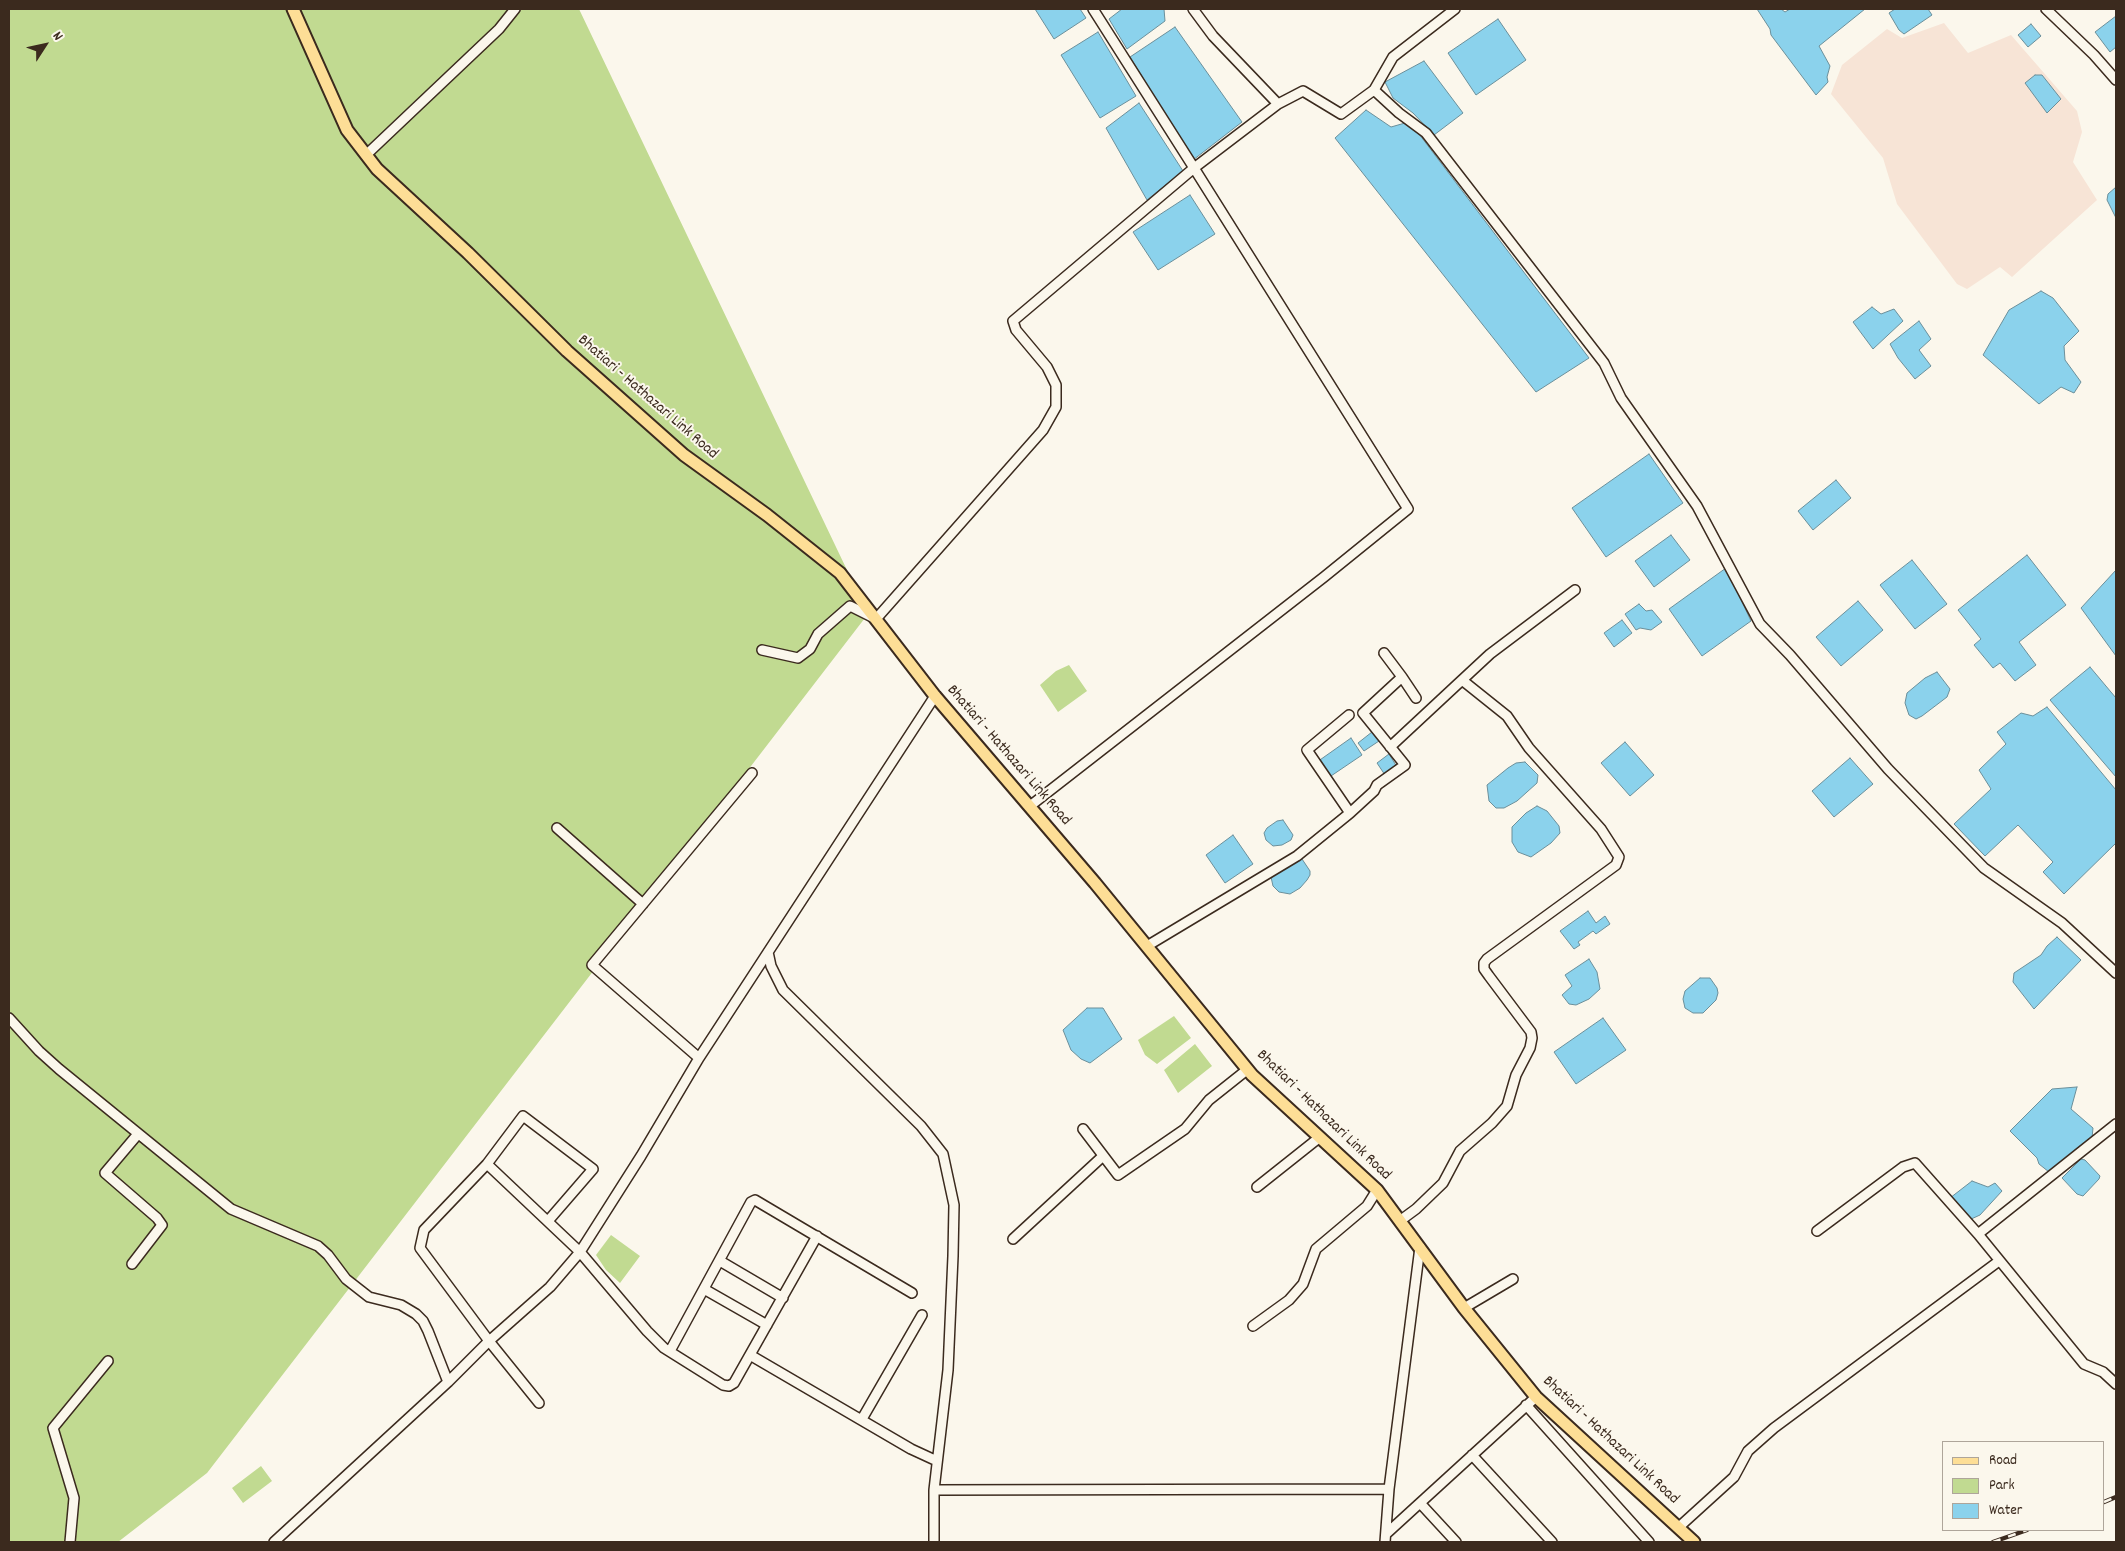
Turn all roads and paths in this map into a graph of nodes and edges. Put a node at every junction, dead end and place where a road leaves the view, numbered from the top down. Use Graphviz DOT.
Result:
graph roads {
  1 [pos="293,9"];
  2 [pos="515,9"];
  3 [pos="1093,9"];
  4 [pos="1193,9"];
  5 [pos="1455,9"];
  6 [pos="2046,9"];
  7 [pos="2116,80"];
  8 [pos="1374,90"];
  9 [pos="1278,104"];
  10 [pos="366,155"];
  11 [pos="1194,168"];
  12 [pos="1575,590"];
  13 [pos="876,619"];
  14 [pos="762,650"];
  15 [pos="1384,653"];
  16 [pos="1402,678"];
  17 [pos="1462,680"];
  18 [pos="935,696"];
  19 [pos="1416,698"];
  20 [pos="1349,715"];
  21 [pos="1390,747"];
  22 [pos="752,773"];
  23 [pos="1030,806"];
  24 [pos="1350,813"];
  25 [pos="557,828"];
  26 [pos="643,904"];
  27 [pos="1147,946"];
  28 [pos="768,952"];
  29 [pos="2116,973"];
  30 [pos="9,1018"];
  31 [pos="699,1058"];
  32 [pos="1248,1070"];
  33 [pos="2116,1124"];
  34 [pos="1083,1129"];
  35 [pos="138,1134"];
  36 [pos="1320,1138"];
  37 [pos="1103,1156"];
  38 [pos="487,1164"];
  39 [pos="1257,1187"];
  40 [pos="1377,1190"];
  41 [pos="1401,1220"];
  42 [pos="548,1221"];
  43 [pos="1817,1231"];
  44 [pos="1978,1234"];
  45 [pos="818,1236"];
  46 [pos="1013,1239"];
  47 [pos="1420,1247"];
  48 [pos="580,1252"];
  49 [pos="1999,1260"];
  50 [pos="720,1261"];
  51 [pos="132,1264"];
  52 [pos="1513,1279"];
  53 [pos="704,1289"];
  54 [pos="912,1292"];
  55 [pos="783,1298"];
  56 [pos="1464,1308"];
  57 [pos="922,1315"];
  58 [pos="767,1325"];
  59 [pos="1253,1326"];
  60 [pos="489,1341"];
  61 [pos="670,1351"];
  62 [pos="750,1355"];
  63 [pos="108,1361"];
  64 [pos="448,1382"];
  65 [pos="2116,1384"];
  66 [pos="1536,1397"];
  67 [pos="539,1403"];
  68 [pos="1526,1405"];
  69 [pos="862,1419"];
  70 [pos="1472,1455"];
  71 [pos="937,1462"];
  72 [pos="1389,1489"];
  73 [pos="934,1490"];
  74 [pos="1420,1503"];
  75 [pos="1679,1528"];
  76 [pos="1385,1538"];
  77 [pos="70,1542"];
  78 [pos="274,1542"];
  79 [pos="934,1542"];
  80 [pos="1456,1542"];
  81 [pos="1552,1542"];
  82 [pos="1649,1542"];
  83 [pos="1694,1542"];
  1 -- 10 [label="main road, Bhatiari - Hathazari Link Road"];
  2 -- 10 [label="street"];
  3 -- 11 [label="street"];
  4 -- 9 [label="street"];
  5 -- 8 [label="street"];
  6 -- 7 [label="street"];
  8 -- 9 [label="street"];
  8 -- 29 [label="street"];
  9 -- 11 [label="street"];
  10 -- 13 [label="main road, Bhatiari - Hathazari Link Road"];
  11 -- 13 [label="street"];
  11 -- 23 [label="street"];
  12 -- 17 [label="street"];
  13 -- 14 [label="street"];
  13 -- 18 [label="main road, Bhatiari - Hathazari Link Road"];
  15 -- 16 [label="street"];
  16 -- 19 [label="street"];
  16 -- 21 [label="street"];
  17 -- 21 [label="street"];
  17 -- 41 [label="street"];
  18 -- 23 [label="main road, Bhatiari - Hathazari Link Road"];
  18 -- 28 [label="street"];
  20 -- 24 [label="street"];
  21 -- 24 [label="street"];
  22 -- 26 [label="street"];
  23 -- 27 [label="main road, Bhatiari - Hathazari Link Road"];
  24 -- 27 [label="street"];
  25 -- 26 [label="street"];
  26 -- 31 [label="street"];
  27 -- 32 [label="main road, Bhatiari - Hathazari Link Road"];
  28 -- 31 [label="street"];
  28 -- 71 [label="street"];
  30 -- 35 [label="street"];
  31 -- 48 [label="street"];
  32 -- 36 [label="main road, Bhatiari - Hathazari Link Road"];
  32 -- 37 [label="street"];
  33 -- 44 [label="street"];
  34 -- 37 [label="street"];
  35 -- 51 [label="street"];
  35 -- 64 [label="street"];
  36 -- 39 [label="street"];
  36 -- 40 [label="main road, Bhatiari - Hathazari Link Road"];
  37 -- 46 [label="street"];
  38 -- 42 [label="street"];
  38 -- 42 [label="street"];
  38 -- 60 [label="street"];
  40 -- 41 [label="main road, Bhatiari - Hathazari Link Road"];
  40 -- 59 [label="street"];
  41 -- 47 [label="main road, Bhatiari - Hathazari Link Road"];
  42 -- 48 [label="street"];
  43 -- 44 [label="street"];
  44 -- 49 [label="street"];
  45 -- 50 [label="street"];
  45 -- 54 [label="street"];
  45 -- 55 [label="street"];
  47 -- 56 [label="main road, Bhatiari - Hathazari Link Road"];
  47 -- 72 [label="street"];
  48 -- 60 [label="street"];
  48 -- 61 [label="street"];
  49 -- 65 [label="street"];
  49 -- 75 [label="street"];
  50 -- 53 [label="street"];
  50 -- 55 [label="street"];
  52 -- 56 [label="street"];
  53 -- 58 [label="street"];
  53 -- 61 [label="street"];
  55 -- 58 [label="street"];
  56 -- 66 [label="main road, Bhatiari - Hathazari Link Road"];
  57 -- 69 [label="street"];
  58 -- 62 [label="street"];
  60 -- 64 [label="street"];
  60 -- 67 [label="street"];
  61 -- 62 [label="street"];
  62 -- 69 [label="street"];
  63 -- 77 [label="street"];
  64 -- 78 [label="street"];
  66 -- 68 [label="street"];
  66 -- 75 [label="main road, Bhatiari - Hathazari Link Road"];
  68 -- 70 [label="street"];
  68 -- 82 [label="street"];
  69 -- 71 [label="street"];
  70 -- 74 [label="street"];
  70 -- 81 [label="street"];
  71 -- 73 [label="street"];
  72 -- 73 [label="street"];
  72 -- 76 [label="street"];
  73 -- 79 [label="street"];
  74 -- 76 [label="street"];
  74 -- 80 [label="street"];
  75 -- 83 [label="main road, Bhatiari - Hathazari Link Road"];
}
